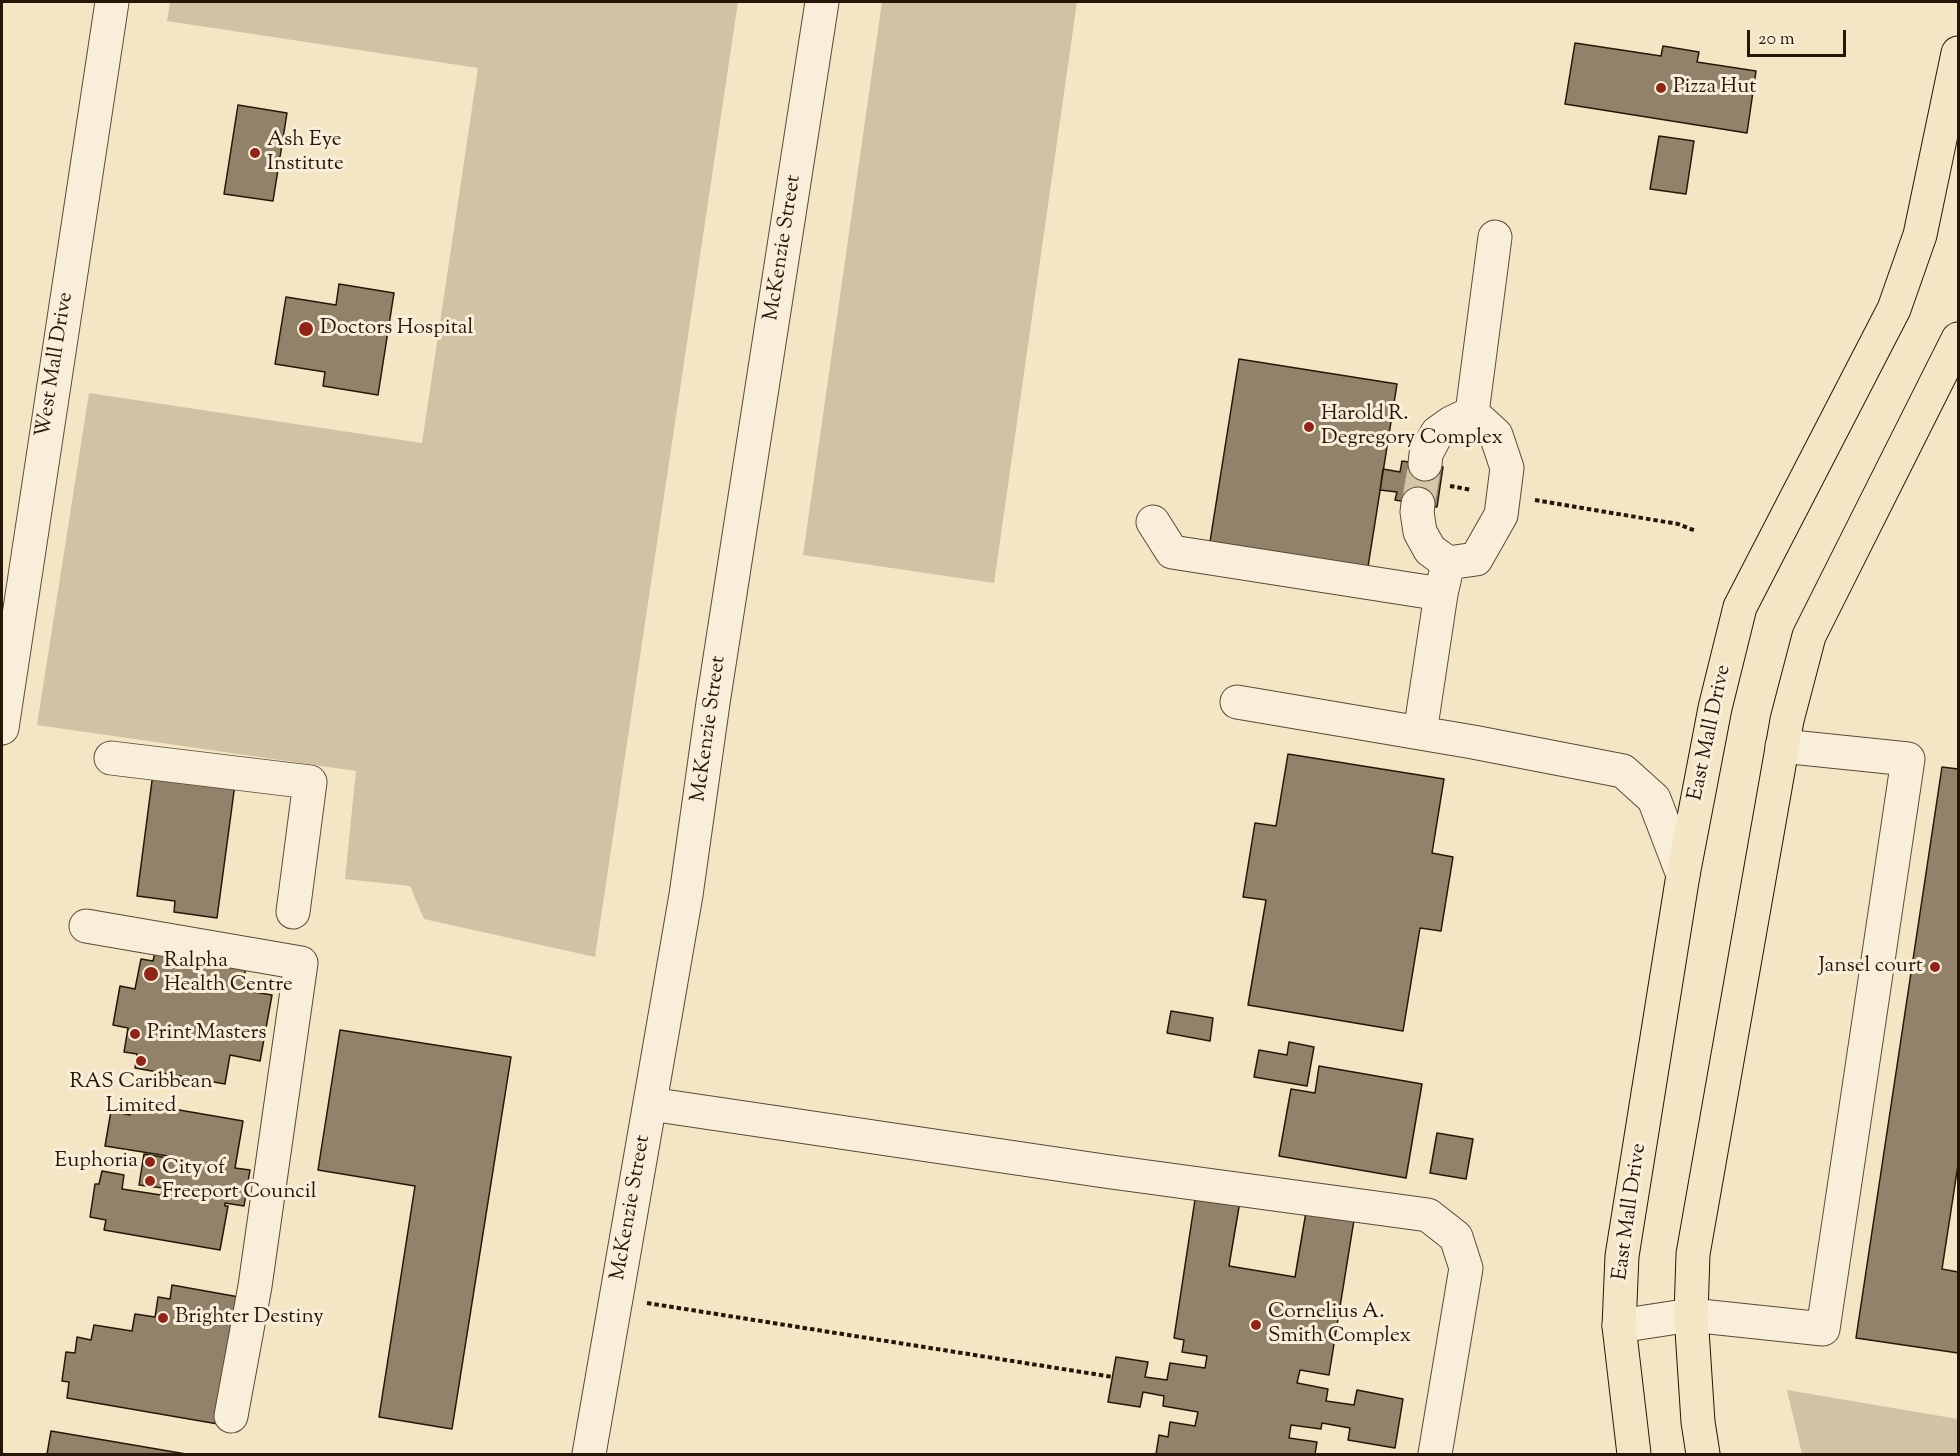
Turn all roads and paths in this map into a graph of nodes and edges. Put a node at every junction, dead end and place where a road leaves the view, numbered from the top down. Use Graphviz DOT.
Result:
graph roads {
  1 [pos="112,2"];
  2 [pos="822,2"];
  3 [pos="1959,53"];
  4 [pos="1495,237"];
  5 [pos="1959,339"];
  6 [pos="1472,412"];
  7 [pos="1428,484"];
  8 [pos="1504,495"];
  9 [pos="1153,522"];
  10 [pos="1696,531"];
  11 [pos="1448,562"];
  12 [pos="1441,594"];
  13 [pos="1237,702"];
  14 [pos="2,728"];
  15 [pos="1420,733"];
  16 [pos="1782,746"];
  17 [pos="111,758"];
  18 [pos="1683,875"];
  19 [pos="293,912"];
  20 [pos="86,926"];
  21 [pos="650,1104"];
  22 [pos="617,1298"];
  23 [pos="1691,1315"];
  24 [pos="1619,1326"];
  25 [pos="1113,1377"];
  26 [pos="231,1416"];
  27 [pos="590,1455"];
  28 [pos="1436,1455"];
  29 [pos="1634,1455"];
  30 [pos="1703,1455"];
  1 -- 14 [label="street, West Mall Drive"];
  2 -- 21 [label="street, McKenzie Street"];
  3 -- 18 [label="main road, East Mall Drive"];
  4 -- 6 [label="street"];
  5 -- 16 [label="main road"];
  6 -- 7 [label="street"];
  6 -- 8 [label="street"];
  7 -- 8 [label="path"];
  7 -- 11 [label="street"];
  8 -- 10 [label="path"];
  8 -- 11 [label="street"];
  9 -- 12 [label="street"];
  11 -- 12 [label="street"];
  12 -- 15 [label="street"];
  13 -- 15 [label="street"];
  15 -- 18 [label="street"];
  16 -- 23 [label="main road"];
  16 -- 23 [label="street"];
  17 -- 19 [label="street"];
  18 -- 24 [label="main road, East Mall Drive"];
  20 -- 26 [label="street"];
  21 -- 22 [label="street, McKenzie Street"];
  21 -- 28 [label="street"];
  22 -- 25 [label="path"];
  22 -- 27 [label="street, McKenzie Street"];
  23 -- 24 [label="street"];
  23 -- 30 [label="main road"];
  24 -- 29 [label="main road, East Mall Drive"];
}
